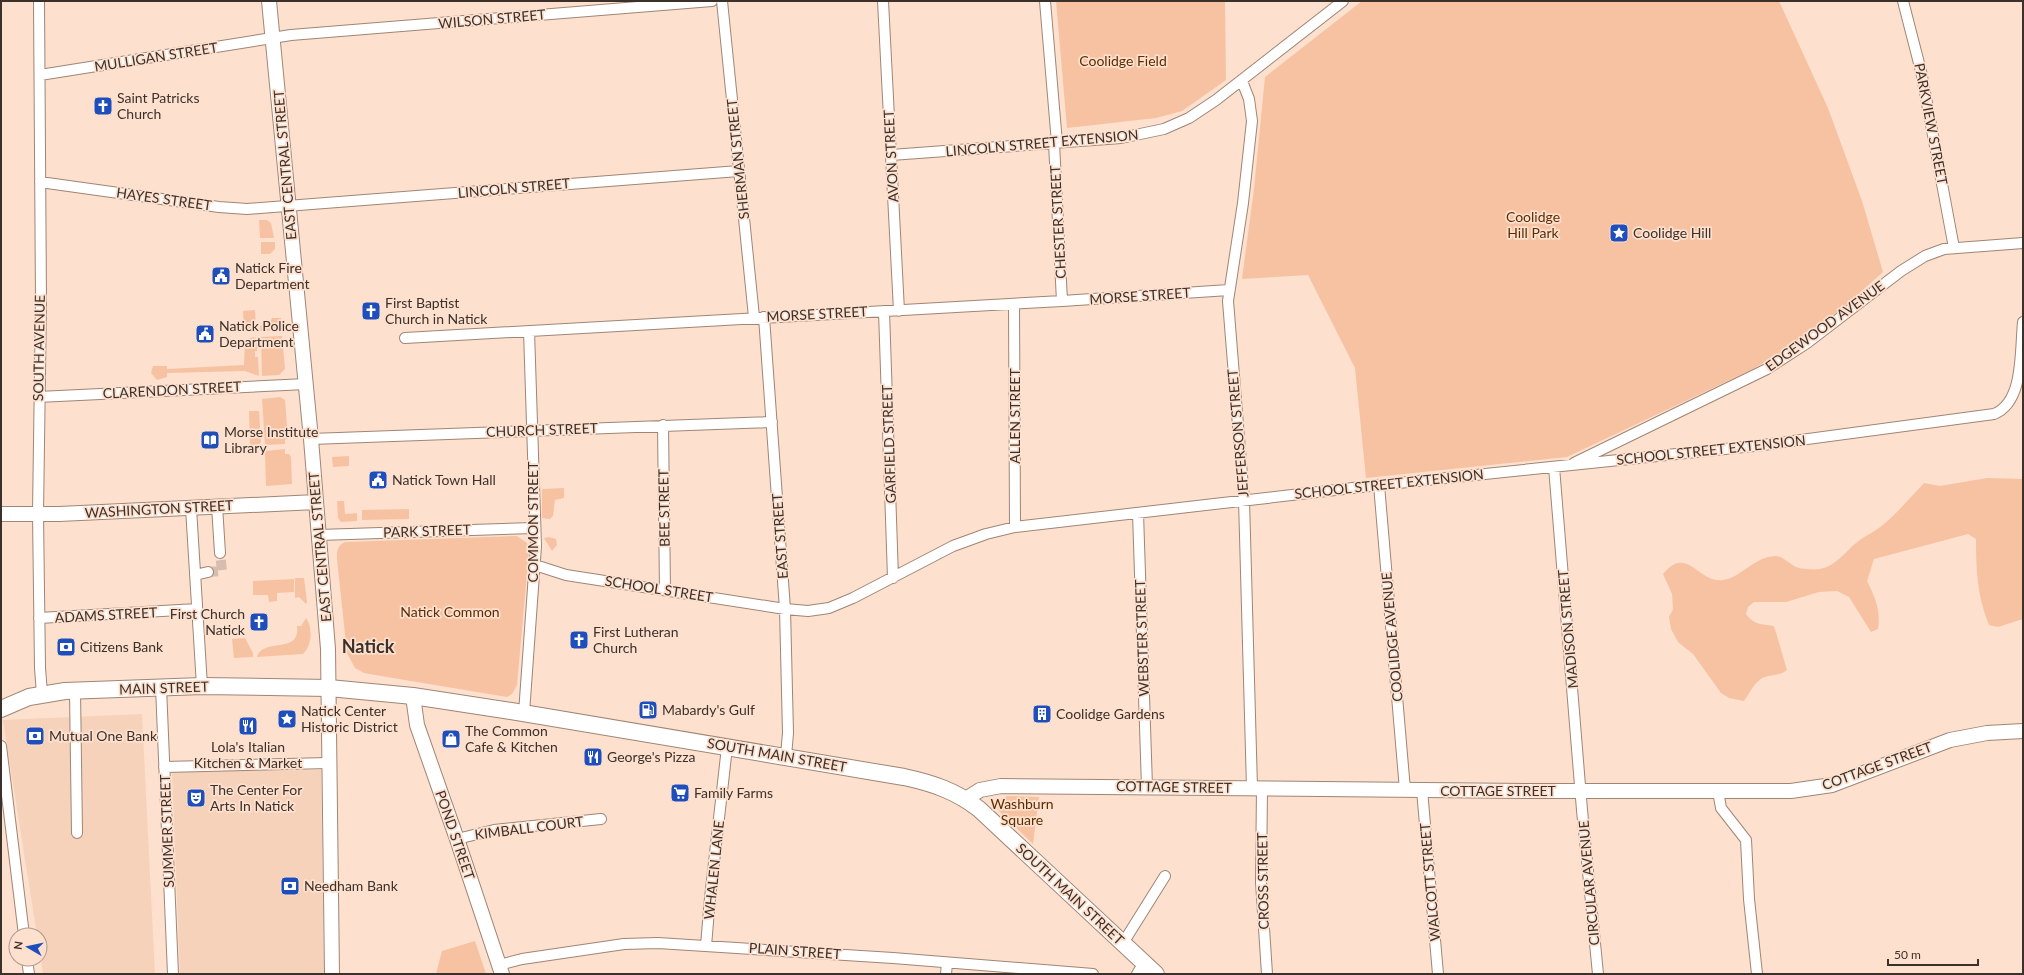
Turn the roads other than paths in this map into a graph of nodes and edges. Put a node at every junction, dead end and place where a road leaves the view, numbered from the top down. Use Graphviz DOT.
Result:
graph roads {
  1 [pos="39,1"];
  2 [pos="269,1"];
  3 [pos="712,1"];
  4 [pos="722,1"];
  5 [pos="883,1"];
  6 [pos="1045,1"];
  7 [pos="1343,1"];
  8 [pos="1903,1"];
  9 [pos="273,38"];
  10 [pos="40,75"];
  11 [pos="1242,81"];
  12 [pos="1056,143"];
  13 [pos="891,155"];
  14 [pos="739,171"];
  15 [pos="40,182"];
  16 [pos="289,206"];
  17 [pos="2023,243"];
  18 [pos="1954,248"];
  19 [pos="1229,290"];
  20 [pos="1062,301"];
  21 [pos="1014,304"];
  22 [pos="884,311"];
  23 [pos="899,311"];
  24 [pos="759,317"];
  25 [pos="2023,322"];
  26 [pos="529,331"];
  27 [pos="404,338"];
  28 [pos="306,384"];
  29 [pos="38,397"];
  30 [pos="772,422"];
  31 [pos="663,425"];
  32 [pos="532,431"];
  33 [pos="311,439"];
  34 [pos="1568,466"];
  35 [pos="1554,467"];
  36 [pos="1378,485"];
  37 [pos="1244,500"];
  38 [pos="316,502"];
  39 [pos="217,506"];
  40 [pos="191,508"];
  41 [pos="1138,513"];
  42 [pos="1,514"];
  43 [pos="38,514"];
  44 [pos="1015,527"];
  45 [pos="534,528"];
  46 [pos="319,535"];
  47 [pos="220,553"];
  48 [pos="535,564"];
  49 [pos="208,572"];
  50 [pos="195,575"];
  51 [pos="893,578"];
  52 [pos="665,590"];
  53 [pos="785,609"];
  54 [pos="197,610"];
  55 [pos="39,618"];
  56 [pos="202,686"];
  57 [pos="161,687"];
  58 [pos="329,688"];
  59 [pos="75,691"];
  60 [pos="42,694"];
  61 [pos="413,696"];
  62 [pos="1,709"];
  63 [pos="524,713"];
  64 [pos="2023,731"];
  65 [pos="1,746"];
  66 [pos="728,746"];
  67 [pos="786,756"];
  68 [pos="330,763"];
  69 [pos="164,767"];
  70 [pos="1147,787"];
  71 [pos="1257,788"];
  72 [pos="1405,790"];
  73 [pos="1422,790"];
  74 [pos="1581,791"];
  75 [pos="1718,791"];
  76 [pos="966,799"];
  77 [pos="601,819"];
  78 [pos="77,833"];
  79 [pos="457,839"];
  80 [pos="1165,876"];
  81 [pos="23,927"];
  82 [pos="1123,943"];
  83 [pos="706,946"];
  84 [pos="947,963"];
  85 [pos="1140,969"];
  86 [pos="500,970"];
  87 [pos="174,974"];
  88 [pos="332,974"];
  89 [pos="946,974"];
  90 [pos="1093,974"];
  91 [pos="1156,974"];
  92 [pos="1267,974"];
  93 [pos="1438,974"];
  94 [pos="1598,974"];
  95 [pos="1757,974"];
  1 -- 10 [label="street, SOUTH AVENUE"];
  2 -- 9 [label="street, EAST CENTRAL STREET"];
  3 -- 9 [label="street, WILSON STREET"];
  4 -- 14 [label="street, SHERMAN STREET"];
  5 -- 13 [label="street, AVON STREET"];
  6 -- 12 [label="street, CHESTER STREET"];
  7 -- 11 [label="street, LINCOLN STREET EXTENSION"];
  8 -- 18 [label="street, PARKVIEW STREET"];
  9 -- 10 [label="street, MULLIGAN STREET"];
  9 -- 16 [label="street, EAST CENTRAL STREET"];
  10 -- 15 [label="street, SOUTH AVENUE"];
  11 -- 12 [label="street, LINCOLN STREET EXTENSION"];
  11 -- 19 [label="street, JEFFERSON STREET"];
  12 -- 13 [label="street, LINCOLN STREET EXTENSION"];
  12 -- 20 [label="street, CHESTER STREET"];
  13 -- 23 [label="street, AVON STREET"];
  14 -- 16 [label="street, LINCOLN STREET"];
  14 -- 24 [label="street, SHERMAN STREET"];
  15 -- 16 [label="street, HAYES STREET"];
  15 -- 29 [label="street, SOUTH AVENUE"];
  16 -- 28 [label="street, EAST CENTRAL STREET"];
  17 -- 18 [label="street, EDGEWOOD AVENUE"];
  18 -- 34 [label="street, EDGEWOOD AVENUE"];
  19 -- 20 [label="street, MORSE STREET"];
  19 -- 37 [label="street, JEFFERSON STREET"];
  20 -- 21 [label="street, MORSE STREET"];
  21 -- 23 [label="street, MORSE STREET"];
  21 -- 44 [label="street, ALLEN STREET"];
  22 -- 23 [label="street, MORSE STREET"];
  22 -- 24 [label="street, MORSE STREET"];
  22 -- 51 [label="street, GARFIELD STREET"];
  24 -- 26 [label="street, MORSE STREET"];
  24 -- 30 [label="street, EAST STREET"];
  25 -- 34 [label="street, SCHOOL STREET EXTENSION"];
  26 -- 27 [label="street, MORSE STREET"];
  26 -- 32 [label="street, COMMON STREET"];
  28 -- 29 [label="street, CLARENDON STREET"];
  28 -- 33 [label="street, EAST CENTRAL STREET"];
  29 -- 43 [label="street, SOUTH AVENUE"];
  30 -- 31 [label="street, CHURCH STREET"];
  30 -- 53 [label="street, EAST STREET"];
  31 -- 32 [label="street, CHURCH STREET"];
  31 -- 52 [label="street, BEE STREET"];
  32 -- 33 [label="street, CHURCH STREET"];
  32 -- 45 [label="street, COMMON STREET"];
  33 -- 38 [label="street, EAST CENTRAL STREET"];
  34 -- 35 [label="street, SCHOOL STREET EXTENSION"];
  35 -- 36 [label="street, SCHOOL STREET EXTENSION"];
  35 -- 74 [label="street, MADISON STREET"];
  36 -- 37 [label="street, SCHOOL STREET EXTENSION"];
  36 -- 72 [label="street, COOLIDGE AVENUE"];
  37 -- 41 [label="street, SCHOOL STREET EXTENSION"];
  37 -- 71 [label="street, JEFFERSON STREET"];
  38 -- 39 [label="street, WASHINGTON STREET"];
  38 -- 46 [label="street, EAST CENTRAL STREET"];
  39 -- 40 [label="street, WASHINGTON STREET"];
  39 -- 47 [label="street"];
  40 -- 43 [label="street, WASHINGTON STREET"];
  40 -- 50 [label="street"];
  41 -- 44 [label="street, SCHOOL STREET EXTENSION"];
  41 -- 70 [label="street, WEBSTER STREET"];
  42 -- 43 [label="street, WASHINGTON STREET"];
  43 -- 55 [label="street, SOUTH AVENUE"];
  44 -- 51 [label="street, SCHOOL STREET EXTENSION"];
  45 -- 46 [label="street, PARK STREET"];
  45 -- 48 [label="street, COMMON STREET"];
  46 -- 58 [label="street, EAST CENTRAL STREET"];
  48 -- 52 [label="street, SCHOOL STREET"];
  48 -- 63 [label="street, COMMON STREET"];
  49 -- 50 [label="street"];
  50 -- 54 [label="street"];
  51 -- 53 [label="street, SCHOOL STREET EXTENSION"];
  52 -- 53 [label="street, SCHOOL STREET"];
  53 -- 67 [label="street, EAST STREET"];
  54 -- 55 [label="street, ADAMS STREET"];
  54 -- 56 [label="street"];
  55 -- 60 [label="street, SOUTH AVENUE"];
  56 -- 57 [label="main road, MAIN STREET"];
  56 -- 58 [label="main road, MAIN STREET"];
  57 -- 59 [label="main road, MAIN STREET"];
  57 -- 69 [label="street, SUMMER STREET"];
  58 -- 61 [label="main road, SOUTH MAIN STREET"];
  58 -- 68 [label="street, EAST CENTRAL STREET"];
  59 -- 60 [label="main road, MAIN STREET"];
  59 -- 78 [label="street"];
  60 -- 62 [label="main road, MAIN STREET"];
  61 -- 63 [label="main road, SOUTH MAIN STREET"];
  61 -- 79 [label="street, POND STREET"];
  63 -- 66 [label="main road, SOUTH MAIN STREET"];
  64 -- 75 [label="street, COTTAGE STREET"];
  65 -- 81 [label="street"];
  66 -- 67 [label="main road, SOUTH MAIN STREET"];
  66 -- 83 [label="street, WHALEN LANE"];
  67 -- 76 [label="main road, SOUTH MAIN STREET"];
  68 -- 69 [label="street"];
  68 -- 88 [label="street, EAST CENTRAL STREET"];
  69 -- 87 [label="street, SUMMER STREET"];
  70 -- 71 [label="street, COTTAGE STREET"];
  70 -- 76 [label="street, COTTAGE STREET"];
  71 -- 72 [label="street, COTTAGE STREET"];
  71 -- 92 [label="street, CROSS STREET"];
  72 -- 73 [label="street, COTTAGE STREET"];
  73 -- 74 [label="street, COTTAGE STREET"];
  73 -- 93 [label="street, WALCOTT STREET"];
  74 -- 75 [label="street, COTTAGE STREET"];
  74 -- 94 [label="street, CIRCULAR AVENUE"];
  75 -- 95 [label="street"];
  76 -- 82 [label="main road, SOUTH MAIN STREET"];
  77 -- 79 [label="street, KIMBALL COURT"];
  79 -- 86 [label="street, POND STREET"];
  80 -- 82 [label="street"];
  82 -- 85 [label="main road, SOUTH MAIN STREET"];
  83 -- 84 [label="street, PLAIN STREET"];
  83 -- 86 [label="street, PLAIN STREET"];
  84 -- 89 [label="street"];
  84 -- 90 [label="street, PLAIN STREET"];
  85 -- 91 [label="main road, SOUTH MAIN STREET"];
}
